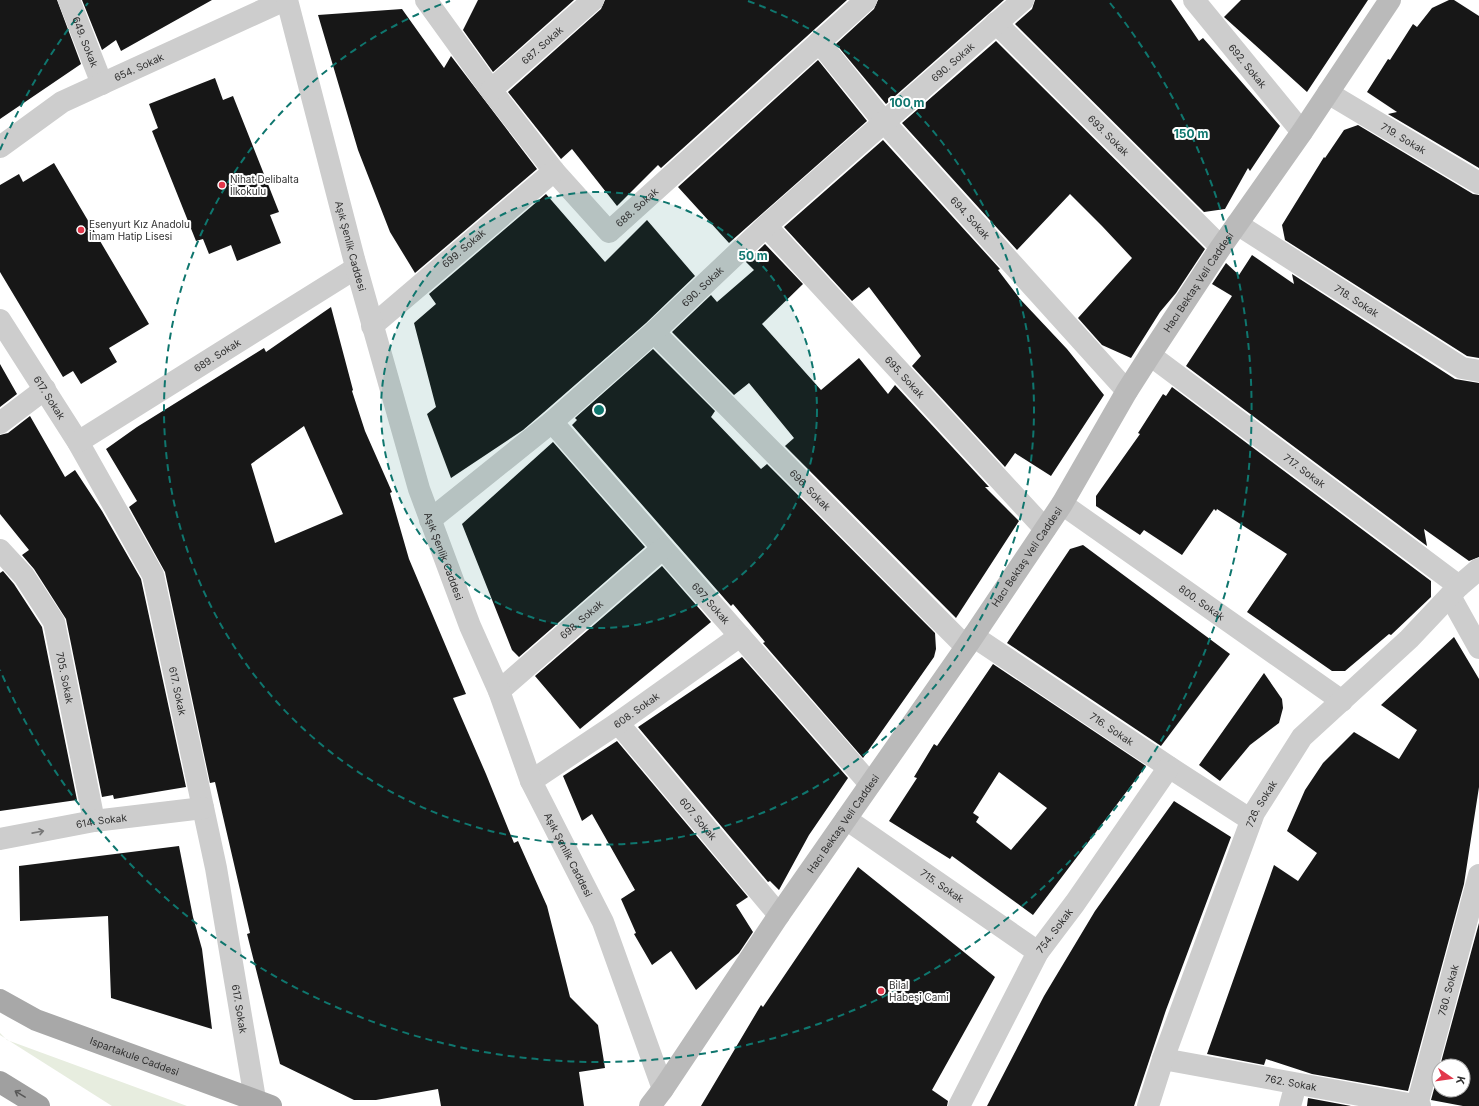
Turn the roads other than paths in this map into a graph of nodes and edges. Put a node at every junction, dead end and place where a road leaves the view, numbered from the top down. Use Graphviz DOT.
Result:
graph roads {
  1 [pos="69,0"];
  2 [pos="286,0"];
  3 [pos="426,0"];
  4 [pos="593,0"];
  5 [pos="866,0"];
  6 [pos="1023,0"];
  7 [pos="1390,0"];
  8 [pos="1197,1"];
  9 [pos="996,23"];
  10 [pos="818,42"];
  11 [pos="102,84"];
  12 [pos="491,90"];
  13 [pos="1328,93"];
  14 [pos="884,122"];
  15 [pos="1302,132"];
  16 [pos="0,146"];
  17 [pos="554,171"];
  18 [pos="1479,183"];
  19 [pos="1237,224"];
  20 [pos="766,226"];
  21 [pos="1221,247"];
  22 [pos="356,268"];
  23 [pos="0,320"];
  24 [pos="372,326"];
  25 [pos="654,332"];
  26 [pos="1150,355"];
  27 [pos="1479,371"];
  28 [pos="45,389"];
  29 [pos="1126,391"];
  30 [pos="552,422"];
  31 [pos="0,423"];
  32 [pos="78,442"];
  33 [pos="1062,504"];
  34 [pos="430,520"];
  35 [pos="1045,529"];
  36 [pos="662,549"];
  37 [pos="0,550"];
  38 [pos="1479,568"];
  39 [pos="1454,591"];
  40 [pos="740,636"];
  41 [pos="970,642"];
  42 [pos="1479,648"];
  43 [pos="500,691"];
  44 [pos="1342,701"];
  45 [pos="618,723"];
  46 [pos="1169,767"];
  47 [pos="531,781"];
  48 [pos="870,784"];
  49 [pos="203,808"];
  50 [pos="846,820"];
  51 [pos="1251,820"];
  52 [pos="94,821"];
  53 [pos="0,839"];
  54 [pos="1479,875"];
  55 [pos="779,915"];
  56 [pos="1038,952"];
  57 [pos="0,1000"];
  58 [pos="1163,1059"];
  59 [pos="0,1082"];
  60 [pos="1296,1084"];
  61 [pos="663,1089"];
  62 [pos="263,1102"];
  63 [pos="39,1106"];
  64 [pos="650,1106"];
  65 [pos="958,1106"];
  66 [pos="1148,1106"];
  67 [pos="1290,1106"];
  68 [pos="1418,1106"];
  1 -- 11 [label="street, 649. Sokak"];
  2 -- 11 [label="street, 654. Sokak"];
  2 -- 22 [label="street, Aşık Şenlik Caddesi"];
  3 -- 12 [label="street, 688. Sokak"];
  4 -- 12 [label="street, 687. Sokak"];
  5 -- 10 [label="street, 688. Sokak"];
  6 -- 9 [label="street, 690. Sokak"];
  7 -- 13 [label="main road, Hacı Bektaş Veli Caddesi"];
  8 -- 15 [label="street, 692. Sokak"];
  9 -- 14 [label="street, 690. Sokak"];
  9 -- 21 [label="street, 693. Sokak"];
  10 -- 14 [label="street, 694. Sokak"];
  10 -- 17 [label="street, 688. Sokak"];
  11 -- 16 [label="street, 654. Sokak"];
  12 -- 17 [label="street, 688. Sokak"];
  13 -- 15 [label="main road, Hacı Bektaş Veli Caddesi"];
  13 -- 18 [label="street, 719. Sokak"];
  14 -- 20 [label="street, 690. Sokak"];
  14 -- 29 [label="street, 694. Sokak"];
  15 -- 19 [label="main road, Hacı Bektaş Veli Caddesi"];
  17 -- 24 [label="street, 699. Sokak"];
  19 -- 21 [label="main road, Hacı Bektaş Veli Caddesi"];
  19 -- 27 [label="street, 718. Sokak"];
  20 -- 25 [label="street, 690. Sokak"];
  20 -- 35 [label="street, 695. Sokak"];
  21 -- 26 [label="main road, Hacı Bektaş Veli Caddesi"];
  22 -- 24 [label="street, Aşık Şenlik Caddesi"];
  22 -- 32 [label="street, 689. Sokak"];
  23 -- 28 [label="street, 617. Sokak"];
  24 -- 34 [label="street, Aşık Şenlik Caddesi"];
  25 -- 30 [label="street, 690. Sokak"];
  25 -- 41 [label="street, 696. Sokak"];
  26 -- 29 [label="main road, Hacı Bektaş Veli Caddesi"];
  26 -- 39 [label="street, 717. Sokak"];
  28 -- 31 [label="street"];
  28 -- 32 [label="street, 617. Sokak"];
  29 -- 33 [label="main road, Hacı Bektaş Veli Caddesi"];
  30 -- 34 [label="street, 690. Sokak"];
  30 -- 36 [label="street, 697. Sokak"];
  32 -- 49 [label="street, 617. Sokak"];
  33 -- 35 [label="main road, Hacı Bektaş Veli Caddesi"];
  33 -- 44 [label="street, 800. Sokak"];
  34 -- 43 [label="street, Aşık Şenlik Caddesi"];
  35 -- 41 [label="main road, Hacı Bektaş Veli Caddesi"];
  36 -- 40 [label="street, 697. Sokak"];
  36 -- 43 [label="street, 698. Sokak"];
  37 -- 52 [label="street, 705. Sokak"];
  38 -- 39 [label="street, 726. Sokak"];
  39 -- 42 [label="street"];
  39 -- 44 [label="street, 726. Sokak"];
  40 -- 45 [label="street, 608. Sokak"];
  40 -- 48 [label="street, 697. Sokak"];
  41 -- 46 [label="street, 716. Sokak"];
  41 -- 48 [label="main road, Hacı Bektaş Veli Caddesi"];
  43 -- 47 [label="street, Aşık Şenlik Caddesi"];
  44 -- 51 [label="street, 726. Sokak"];
  45 -- 47 [label="street, 608. Sokak"];
  45 -- 55 [label="street, 607. Sokak"];
  46 -- 51 [label="street, 716. Sokak"];
  46 -- 56 [label="street, 754. Sokak"];
  47 -- 61 [label="street, Aşık Şenlik Caddesi"];
  48 -- 50 [label="main road, Hacı Bektaş Veli Caddesi"];
  49 -- 52 [label="street, 614. Sokak"];
  49 -- 62 [label="street, 617. Sokak"];
  50 -- 55 [label="main road, Hacı Bektaş Veli Caddesi"];
  50 -- 56 [label="street, 715. Sokak"];
  51 -- 58 [label="street, 726. Sokak"];
  53 -- 52 [label="street, 614. Sokak, one-way"];
  54 -- 68 [label="street, 780. Sokak"];
  55 -- 61 [label="main road, Hacı Bektaş Veli Caddesi"];
  56 -- 65 [label="street, 754. Sokak"];
  57 -- 62 [label="main road, Ispartakule Caddesi"];
  58 -- 60 [label="street, 762. Sokak"];
  58 -- 66 [label="street, 726. Sokak"];
  63 -- 59 [label="highway, one-way"];
  60 -- 67 [label="street"];
  60 -- 68 [label="street, 762. Sokak"];
  61 -- 64 [label="main road, Hacı Bektaş Veli Caddesi"];
}
